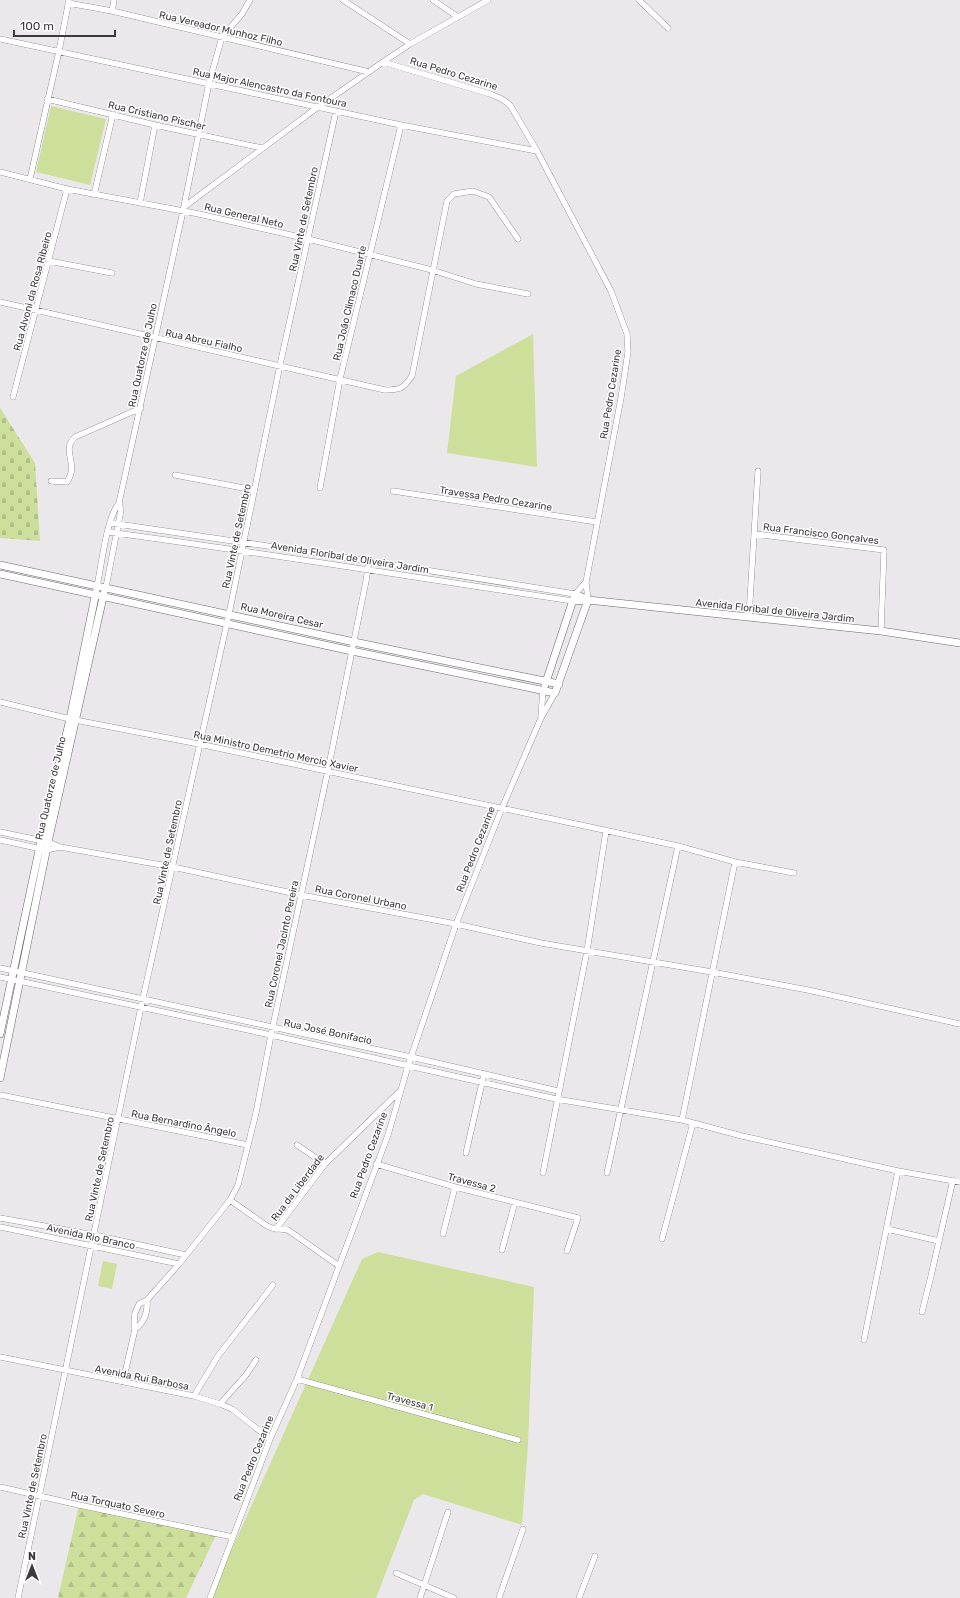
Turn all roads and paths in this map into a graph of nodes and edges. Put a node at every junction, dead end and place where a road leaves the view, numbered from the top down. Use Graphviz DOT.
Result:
graph roads {
  1 [pos="114,0"];
  2 [pos="250,0"];
  3 [pos="343,0"];
  4 [pos="433,0"];
  5 [pos="488,0"];
  6 [pos="640,0"];
  7 [pos="69,2"];
  8 [pos="112,11"];
  9 [pos="458,17"];
  10 [pos="668,28"];
  11 [pos="222,37"];
  12 [pos="0,39"];
  13 [pos="410,44"];
  14 [pos="59,51"];
  15 [pos="383,62"];
  16 [pos="369,72"];
  17 [pos="209,83"];
  18 [pos="48,99"];
  19 [pos="318,107"];
  20 [pos="336,111"];
  21 [pos="113,114"];
  22 [pos="155,125"];
  23 [pos="401,125"];
  24 [pos="198,134"];
  25 [pos="262,148"];
  26 [pos="537,151"];
  27 [pos="0,172"];
  28 [pos="30,179"];
  29 [pos="67,189"];
  30 [pos="94,195"];
  31 [pos="140,203"];
  32 [pos="184,209"];
  33 [pos="308,239"];
  34 [pos="518,239"];
  35 [pos="370,254"];
  36 [pos="49,261"];
  37 [pos="432,270"];
  38 [pos="112,273"];
  39 [pos="528,294"];
  40 [pos="0,302"];
  41 [pos="35,310"];
  42 [pos="155,338"];
  43 [pos="280,365"];
  44 [pos="340,379"];
  45 [pos="13,397"];
  46 [pos="141,408"];
  47 [pos="758,471"];
  48 [pos="175,475"];
  49 [pos="52,481"];
  50 [pos="320,488"];
  51 [pos="254,490"];
  52 [pos="393,491"];
  53 [pos="119,503"];
  54 [pos="597,522"];
  55 [pos="111,523"];
  56 [pos="118,524"];
  57 [pos="108,532"];
  58 [pos="116,533"];
  59 [pos="180,533"];
  60 [pos="755,534"];
  61 [pos="179,542"];
  62 [pos="243,542"];
  63 [pos="241,551"];
  64 [pos="318,553"];
  65 [pos="316,561"];
  66 [pos="369,561"];
  67 [pos="0,565"];
  68 [pos="102,566"];
  69 [pos="109,568"];
  70 [pos="368,571"];
  71 [pos="0,574"];
  72 [pos="586,582"];
  73 [pos="97,586"];
  74 [pos="106,587"];
  75 [pos="95,595"];
  76 [pos="103,597"];
  77 [pos="574,598"];
  78 [pos="588,600"];
  79 [pos="229,614"];
  80 [pos="749,616"];
  81 [pos="227,622"];
  82 [pos="88,630"];
  83 [pos="881,631"];
  84 [pos="96,632"];
  85 [pos="354,642"];
  86 [pos="559,642"];
  87 [pos="960,643"];
  88 [pos="572,646"];
  89 [pos="352,651"];
  90 [pos="85,663"];
  91 [pos="546,682"];
  92 [pos="559,684"];
  93 [pos="543,690"];
  94 [pos="555,693"];
  95 [pos="0,702"];
  96 [pos="540,718"];
  97 [pos="73,719"];
  98 [pos="199,744"];
  99 [pos="328,770"];
  100 [pos="502,808"];
  101 [pos="606,831"];
  102 [pos="0,832"];
  103 [pos="0,840"];
  104 [pos="44,846"];
  105 [pos="678,846"];
  106 [pos="736,862"];
  107 [pos="173,867"];
  108 [pos="794,873"];
  109 [pos="300,894"];
  110 [pos="456,924"];
  111 [pos="24,943"];
  112 [pos="587,951"];
  113 [pos="653,962"];
  114 [pos="0,968"];
  115 [pos="14,971"];
  116 [pos="712,972"];
  117 [pos="22,973"];
  118 [pos="0,976"];
  119 [pos="12,979"];
  120 [pos="20,981"];
  121 [pos="143,1000"];
  122 [pos="141,1007"];
  123 [pos="5,1014"];
  124 [pos="13,1016"];
  125 [pos="960,1024"];
  126 [pos="272,1028"];
  127 [pos="0,1034"];
  128 [pos="271,1035"];
  129 [pos="2,1057"];
  130 [pos="411,1057"];
  131 [pos="408,1066"];
  132 [pos="484,1074"];
  133 [pos="0,1078"];
  134 [pos="513,1081"];
  135 [pos="482,1082"];
  136 [pos="511,1089"];
  137 [pos="401,1090"];
  138 [pos="558,1091"];
  139 [pos="0,1095"];
  140 [pos="556,1099"];
  141 [pos="621,1110"];
  142 [pos="118,1119"];
  143 [pos="682,1120"];
  144 [pos="692,1123"];
  145 [pos="248,1145"];
  146 [pos="297,1145"];
  147 [pos="466,1153"];
  148 [pos="324,1164"];
  149 [pos="376,1164"];
  150 [pos="898,1171"];
  151 [pos="607,1172"];
  152 [pos="543,1173"];
  153 [pos="953,1180"];
  154 [pos="960,1182"];
  155 [pos="455,1187"];
  156 [pos="230,1200"];
  157 [pos="515,1202"];
  158 [pos="0,1218"];
  159 [pos="0,1227"];
  160 [pos="276,1229"];
  161 [pos="887,1229"];
  162 [pos="443,1234"];
  163 [pos="94,1235"];
  164 [pos="662,1239"];
  165 [pos="939,1242"];
  166 [pos="92,1245"];
  167 [pos="502,1250"];
  168 [pos="567,1251"];
  169 [pos="186,1255"];
  170 [pos="179,1264"];
  171 [pos="339,1266"];
  172 [pos="273,1285"];
  173 [pos="147,1300"];
  174 [pos="922,1312"];
  175 [pos="135,1328"];
  176 [pos="864,1340"];
  177 [pos="0,1357"];
  178 [pos="256,1360"];
  179 [pos="66,1371"];
  180 [pos="297,1380"];
  181 [pos="123,1382"];
  182 [pos="194,1396"];
  183 [pos="220,1404"];
  184 [pos="270,1439"];
  185 [pos="518,1440"];
  186 [pos="0,1487"];
  187 [pos="39,1495"];
  188 [pos="448,1512"];
  189 [pos="523,1529"];
  190 [pos="233,1537"];
  191 [pos="595,1556"];
  192 [pos="396,1573"];
  193 [pos="424,1585"];
  194 [pos="18,1598"];
  195 [pos="210,1598"];
  196 [pos="420,1598"];
  197 [pos="454,1598"];
  198 [pos="498,1598"];
  199 [pos="578,1598"];
  1 -- 8 [label="street"];
  2 -- 11 [label="street"];
  3 -- 13 [label="street"];
  4 -- 9 [label="street"];
  5 -- 9 [label="street"];
  6 -- 10 [label="street"];
  7 -- 8 [label="street, Rua Vereador Munhoz Filho"];
  7 -- 14 [label="street"];
  8 -- 11 [label="street, Rua Vereador Munhoz Filho"];
  9 -- 13 [label="street"];
  11 -- 16 [label="street, Rua Vereador Munhoz Filho"];
  11 -- 17 [label="street, Rua Quatorze de Julho"];
  12 -- 14 [label="street, Rua Major Alencastro da Fontoura"];
  13 -- 15 [label="street"];
  14 -- 17 [label="street, Rua Major Alencastro da Fontoura"];
  14 -- 18 [label="street"];
  15 -- 16 [label="street"];
  15 -- 26 [label="street, Rua Pedro Cezarine"];
  16 -- 19 [label="street"];
  17 -- 19 [label="street, Rua Major Alencastro da Fontoura"];
  17 -- 24 [label="street, Rua Quatorze de Julho"];
  18 -- 21 [label="street, Rua Cristiano Pischer"];
  18 -- 28 [label="street"];
  19 -- 20 [label="street, Rua Major Alencastro da Fontoura"];
  19 -- 25 [label="street"];
  20 -- 23 [label="street, Rua Major Alencastro da Fontoura"];
  20 -- 33 [label="street, Rua Vinte de Setembro"];
  21 -- 22 [label="street, Rua Cristiano Pischer"];
  21 -- 30 [label="street"];
  22 -- 24 [label="street, Rua Cristiano Pischer"];
  22 -- 31 [label="street"];
  23 -- 26 [label="street, Rua Major Alencastro da Fontoura"];
  23 -- 35 [label="street, Rua João Climaco Duarte"];
  24 -- 25 [label="street, Rua Cristiano Pischer"];
  24 -- 32 [label="street, Rua Quatorze de Julho"];
  25 -- 32 [label="street"];
  26 -- 54 [label="street, Rua Pedro Cezarine"];
  27 -- 28 [label="street, Rua General Neto"];
  28 -- 29 [label="street, Rua General Neto"];
  29 -- 30 [label="street, Rua General Neto"];
  29 -- 36 [label="street, Rua Alvoni da Rosa Ribeiro"];
  30 -- 31 [label="street, Rua General Neto"];
  31 -- 32 [label="street, Rua General Neto"];
  32 -- 33 [label="street, Rua General Neto"];
  32 -- 42 [label="street, Rua Quatorze de Julho"];
  33 -- 35 [label="street, Rua General Neto"];
  33 -- 43 [label="street, Rua Vinte de Setembro"];
  34 -- 37 [label="street"];
  35 -- 37 [label="street, Rua General Neto"];
  35 -- 44 [label="street, Rua João Climaco Duarte"];
  36 -- 38 [label="street"];
  36 -- 41 [label="street, Rua Alvoni da Rosa Ribeiro"];
  37 -- 39 [label="street, Rua General Neto"];
  37 -- 44 [label="street, Rua Abreu Fialho"];
  40 -- 41 [label="street, Rua Abreu Fialho"];
  41 -- 42 [label="street, Rua Abreu Fialho"];
  41 -- 45 [label="street, Rua Alvoni da Rosa Ribeiro"];
  42 -- 43 [label="street, Rua Abreu Fialho"];
  42 -- 46 [label="street, Rua Quatorze de Julho"];
  43 -- 44 [label="street, Rua Abreu Fialho"];
  43 -- 51 [label="street, Rua Vinte de Setembro"];
  44 -- 50 [label="street, Rua João Climaco Duarte"];
  46 -- 49 [label="street"];
  46 -- 53 [label="street, Rua Quatorze de Julho"];
  47 -- 60 [label="street"];
  48 -- 51 [label="street"];
  51 -- 62 [label="street, Rua Vinte de Setembro"];
  52 -- 54 [label="street, Travessa Pedro Cezarine"];
  53 -- 55 [label="street, Rua Quatorze de Julho"];
  53 -- 56 [label="street, Rua Quatorze de Julho"];
  54 -- 72 [label="street, Rua Pedro Cezarine"];
  55 -- 56 [label="street, Avenida Floribal de Oliveira Jardim"];
  55 -- 57 [label="street, Rua Quatorze de Julho"];
  56 -- 58 [label="street, Rua Quatorze de Julho"];
  56 -- 59 [label="street, Avenida Floribal de Oliveira Jardim"];
  57 -- 58 [label="street, Avenida Floribal de Oliveira Jardim"];
  57 -- 68 [label="street, Rua Quatorze de Julho"];
  58 -- 61 [label="street, Avenida Floribal de Oliveira Jardim"];
  58 -- 69 [label="street, Rua Quatorze de Julho"];
  59 -- 61 [label="street"];
  59 -- 62 [label="street, Avenida Floribal de Oliveira Jardim"];
  60 -- 80 [label="street"];
  60 -- 83 [label="street, Rua Francisco Gonçalves"];
  61 -- 63 [label="street, Avenida Floribal de Oliveira Jardim"];
  62 -- 63 [label="street, Rua Vinte de Setembro"];
  62 -- 64 [label="street, Avenida Floribal de Oliveira Jardim"];
  63 -- 65 [label="street, Avenida Floribal de Oliveira Jardim"];
  63 -- 79 [label="street, Rua Vinte de Setembro"];
  64 -- 65 [label="street"];
  64 -- 66 [label="street, Avenida Floribal de Oliveira Jardim"];
  65 -- 70 [label="street, Avenida Floribal de Oliveira Jardim"];
  66 -- 70 [label="street, Rua Coronel Jacinto Pereira"];
  66 -- 77 [label="street, Avenida Floribal de Oliveira Jardim"];
  67 -- 73 [label="street, Rua Moreira Cesar"];
  68 -- 69 [label="street"];
  68 -- 73 [label="street, Rua Quatorze de Julho"];
  69 -- 74 [label="street, Rua Quatorze de Julho"];
  70 -- 77 [label="street, Avenida Floribal de Oliveira Jardim"];
  70 -- 85 [label="street, Rua Coronel Jacinto Pereira"];
  71 -- 75 [label="street, Rua Moreira Cesar"];
  72 -- 77 [label="street, Rua Pedro Cezarine"];
  72 -- 78 [label="street"];
  73 -- 74 [label="street, Rua Moreira Cesar"];
  73 -- 75 [label="street, Rua Quatorze de Julho"];
  74 -- 76 [label="street, Rua Quatorze de Julho"];
  74 -- 79 [label="street, Rua Moreira Cesar"];
  75 -- 76 [label="street, Rua Moreira Cesar"];
  75 -- 82 [label="street, Rua Quatorze de Julho"];
  76 -- 81 [label="street, Rua Moreira Cesar"];
  76 -- 84 [label="street, Rua Quatorze de Julho"];
  77 -- 78 [label="street, Avenida Floribal de Oliveira Jardim"];
  77 -- 86 [label="street, Rua Pedro Cezarine"];
  78 -- 80 [label="street, Avenida Floribal de Oliveira Jardim"];
  78 -- 88 [label="street, Rua Pedro Cezarine"];
  79 -- 81 [label="street, Rua Vinte de Setembro"];
  79 -- 85 [label="street, Rua Moreira Cesar"];
  80 -- 83 [label="street, Avenida Floribal de Oliveira Jardim"];
  81 -- 89 [label="street, Rua Moreira Cesar"];
  81 -- 98 [label="street, Rua Vinte de Setembro"];
  82 -- 84 [label="street"];
  82 -- 90 [label="street, Rua Quatorze de Julho"];
  83 -- 87 [label="street, Avenida Floribal de Oliveira Jardim"];
  84 -- 90 [label="street, Rua Quatorze de Julho"];
  85 -- 89 [label="street, Rua Coronel Jacinto Pereira"];
  85 -- 91 [label="street, Rua Moreira Cesar"];
  86 -- 88 [label="street"];
  86 -- 91 [label="street, Rua Pedro Cezarine"];
  88 -- 92 [label="street, Rua Pedro Cezarine"];
  89 -- 93 [label="street, Rua Moreira Cesar"];
  89 -- 99 [label="street, Rua Coronel Jacinto Pereira"];
  90 -- 97 [label="street, Rua Quatorze de Julho"];
  91 -- 92 [label="street, Rua Moreira Cesar"];
  91 -- 93 [label="street, Rua Pedro Cezarine"];
  92 -- 94 [label="street, Rua Pedro Cezarine"];
  93 -- 94 [label="street, Rua Moreira Cesar"];
  93 -- 96 [label="street, Rua Pedro Cezarine"];
  94 -- 96 [label="street, Rua Pedro Cezarine"];
  95 -- 97 [label="street, Rua Ministro Demetrio Mercio Xavier"];
  96 -- 100 [label="street, Rua Pedro Cezarine"];
  97 -- 98 [label="street, Rua Ministro Demetrio Mercio Xavier"];
  97 -- 104 [label="street, Rua Quatorze de Julho"];
  98 -- 99 [label="street, Rua Ministro Demetrio Mercio Xavier"];
  98 -- 107 [label="street, Rua Vinte de Setembro"];
  99 -- 100 [label="street, Rua Ministro Demetrio Mercio Xavier"];
  99 -- 109 [label="street, Rua Coronel Jacinto Pereira"];
  100 -- 101 [label="street, Rua Ministro Demetrio Mercio Xavier"];
  100 -- 110 [label="street, Rua Pedro Cezarine"];
  101 -- 105 [label="street, Rua Ministro Demetrio Mercio Xavier"];
  101 -- 112 [label="street"];
  102 -- 104 [label="street, Rua Coronel Urbano"];
  103 -- 104 [label="street, Rua Coronel Urbano"];
  104 -- 107 [label="street, Rua Coronel Urbano"];
  104 -- 111 [label="street, Rua Quatorze de Julho"];
  105 -- 106 [label="street, Rua Ministro Demetrio Mercio Xavier"];
  105 -- 113 [label="street"];
  106 -- 108 [label="street, Rua Ministro Demetrio Mercio Xavier"];
  106 -- 116 [label="street"];
  107 -- 109 [label="street, Rua Coronel Urbano"];
  107 -- 121 [label="street, Rua Vinte de Setembro"];
  109 -- 110 [label="street, Rua Coronel Urbano"];
  109 -- 126 [label="street, Rua Coronel Jacinto Pereira"];
  110 -- 112 [label="street, Rua Coronel Urbano"];
  110 -- 130 [label="street, Rua Pedro Cezarine"];
  111 -- 115 [label="street, Rua Quatorze de Julho"];
  111 -- 117 [label="street, Rua Quatorze de Julho"];
  112 -- 113 [label="street, Rua Coronel Urbano"];
  112 -- 138 [label="street"];
  113 -- 116 [label="street, Rua Coronel Urbano"];
  113 -- 141 [label="street"];
  114 -- 115 [label="street, Rua José Bonifacio"];
  115 -- 117 [label="street, Rua José Bonifacio"];
  115 -- 119 [label="street, Rua Quatorze de Julho"];
  116 -- 125 [label="street, Rua Coronel Urbano"];
  116 -- 143 [label="street"];
  117 -- 120 [label="street, Rua Quatorze de Julho"];
  117 -- 121 [label="street, Rua José Bonifacio"];
  118 -- 119 [label="street, Rua José Bonifacio"];
  119 -- 120 [label="street, Rua José Bonifacio"];
  119 -- 123 [label="street, Rua Quatorze de Julho"];
  120 -- 122 [label="street, Rua José Bonifacio"];
  120 -- 124 [label="street, Rua Quatorze de Julho"];
  121 -- 122 [label="street, Rua Vinte de Setembro"];
  121 -- 126 [label="street, Rua José Bonifacio"];
  122 -- 128 [label="street, Rua José Bonifacio"];
  122 -- 142 [label="street, Rua Vinte de Setembro"];
  123 -- 124 [label="street"];
  123 -- 127 [label="street, Rua Quatorze de Julho"];
  124 -- 129 [label="street, Rua Quatorze de Julho"];
  126 -- 128 [label="street, Rua Coronel Jacinto Pereira"];
  126 -- 130 [label="street, Rua José Bonifacio"];
  128 -- 131 [label="street, Rua José Bonifacio"];
  128 -- 145 [label="street, Rua Coronel Jacinto Pereira"];
  129 -- 133 [label="street, Rua Quatorze de Julho"];
  130 -- 131 [label="street, Rua Pedro Cezarine"];
  130 -- 132 [label="street, Rua José Bonifacio"];
  131 -- 135 [label="street, Rua José Bonifacio"];
  131 -- 137 [label="street, Rua Pedro Cezarine"];
  132 -- 134 [label="street, Rua José Bonifacio"];
  132 -- 135 [label="street"];
  134 -- 136 [label="street"];
  134 -- 138 [label="street, Rua José Bonifacio"];
  135 -- 136 [label="street, Rua José Bonifacio"];
  135 -- 147 [label="street"];
  136 -- 140 [label="street, Rua José Bonifacio"];
  137 -- 148 [label="street, Rua da Liberdade"];
  137 -- 149 [label="street, Rua Pedro Cezarine"];
  138 -- 140 [label="street"];
  139 -- 142 [label="street, Rua Bernardino Ângelo"];
  140 -- 141 [label="street, Rua José Bonifacio"];
  140 -- 152 [label="street"];
  141 -- 143 [label="street, Rua José Bonifacio"];
  141 -- 151 [label="street"];
  142 -- 145 [label="street, Rua Bernardino Ângelo"];
  142 -- 163 [label="street, Rua Vinte de Setembro"];
  143 -- 144 [label="street, Rua José Bonifacio"];
  144 -- 150 [label="street, Rua José Bonifacio"];
  144 -- 164 [label="street"];
  145 -- 156 [label="street, Rua Coronel Jacinto Pereira"];
  146 -- 148 [label="street"];
  148 -- 160 [label="street, Rua da Liberdade"];
  149 -- 155 [label="street, Travessa 2"];
  149 -- 171 [label="street, Rua Pedro Cezarine"];
  150 -- 153 [label="street, Rua José Bonifacio"];
  150 -- 161 [label="street"];
  153 -- 154 [label="street, Rua José Bonifacio"];
  153 -- 165 [label="street"];
  155 -- 157 [label="street, Travessa 2"];
  155 -- 162 [label="street"];
  156 -- 160 [label="street"];
  156 -- 169 [label="street, Rua Coronel Jacinto Pereira"];
  157 -- 167 [label="street"];
  157 -- 168 [label="street, Travessa 2"];
  158 -- 163 [label="street, Avenida Rio Branco"];
  159 -- 166 [label="street, Avenida Rio Branco"];
  160 -- 171 [label="street"];
  161 -- 165 [label="street"];
  161 -- 176 [label="street"];
  163 -- 166 [label="street, Rua Vinte de Setembro"];
  163 -- 169 [label="street, Avenida Rio Branco"];
  165 -- 174 [label="street"];
  166 -- 170 [label="street, Avenida Rio Branco"];
  166 -- 179 [label="street, Rua Vinte de Setembro"];
  169 -- 170 [label="street, Rua Coronel Jacinto Pereira"];
  170 -- 173 [label="street, Rua Coronel Jacinto Pereira"];
  171 -- 180 [label="street, Rua Pedro Cezarine"];
  172 -- 182 [label="street"];
  173 -- 175 [label="street, Rua Coronel Jacinto Pereira"];
  173 -- 175 [label="street, Rua Coronel Jacinto Pereira"];
  175 -- 181 [label="street, Rua Coronel Jacinto Pereira"];
  177 -- 179 [label="street, Avenida Rui Barbosa"];
  178 -- 183 [label="street"];
  179 -- 181 [label="street, Avenida Rui Barbosa"];
  179 -- 187 [label="street, Rua Vinte de Setembro"];
  180 -- 184 [label="street, Rua Pedro Cezarine"];
  180 -- 185 [label="street, Travessa 1"];
  181 -- 182 [label="street, Avenida Rui Barbosa"];
  182 -- 183 [label="street, Avenida Rui Barbosa"];
  183 -- 184 [label="street, Avenida Rui Barbosa"];
  184 -- 190 [label="street, Rua Pedro Cezarine"];
  186 -- 187 [label="street, Rua Torquato Severo"];
  187 -- 190 [label="street, Rua Torquato Severo"];
  187 -- 194 [label="street, Rua Vinte de Setembro"];
  188 -- 193 [label="street"];
  189 -- 198 [label="street"];
  190 -- 195 [label="street, Rua Pedro Cezarine"];
  191 -- 199 [label="street"];
  192 -- 193 [label="street"];
  193 -- 196 [label="street"];
  193 -- 197 [label="street"];
}
